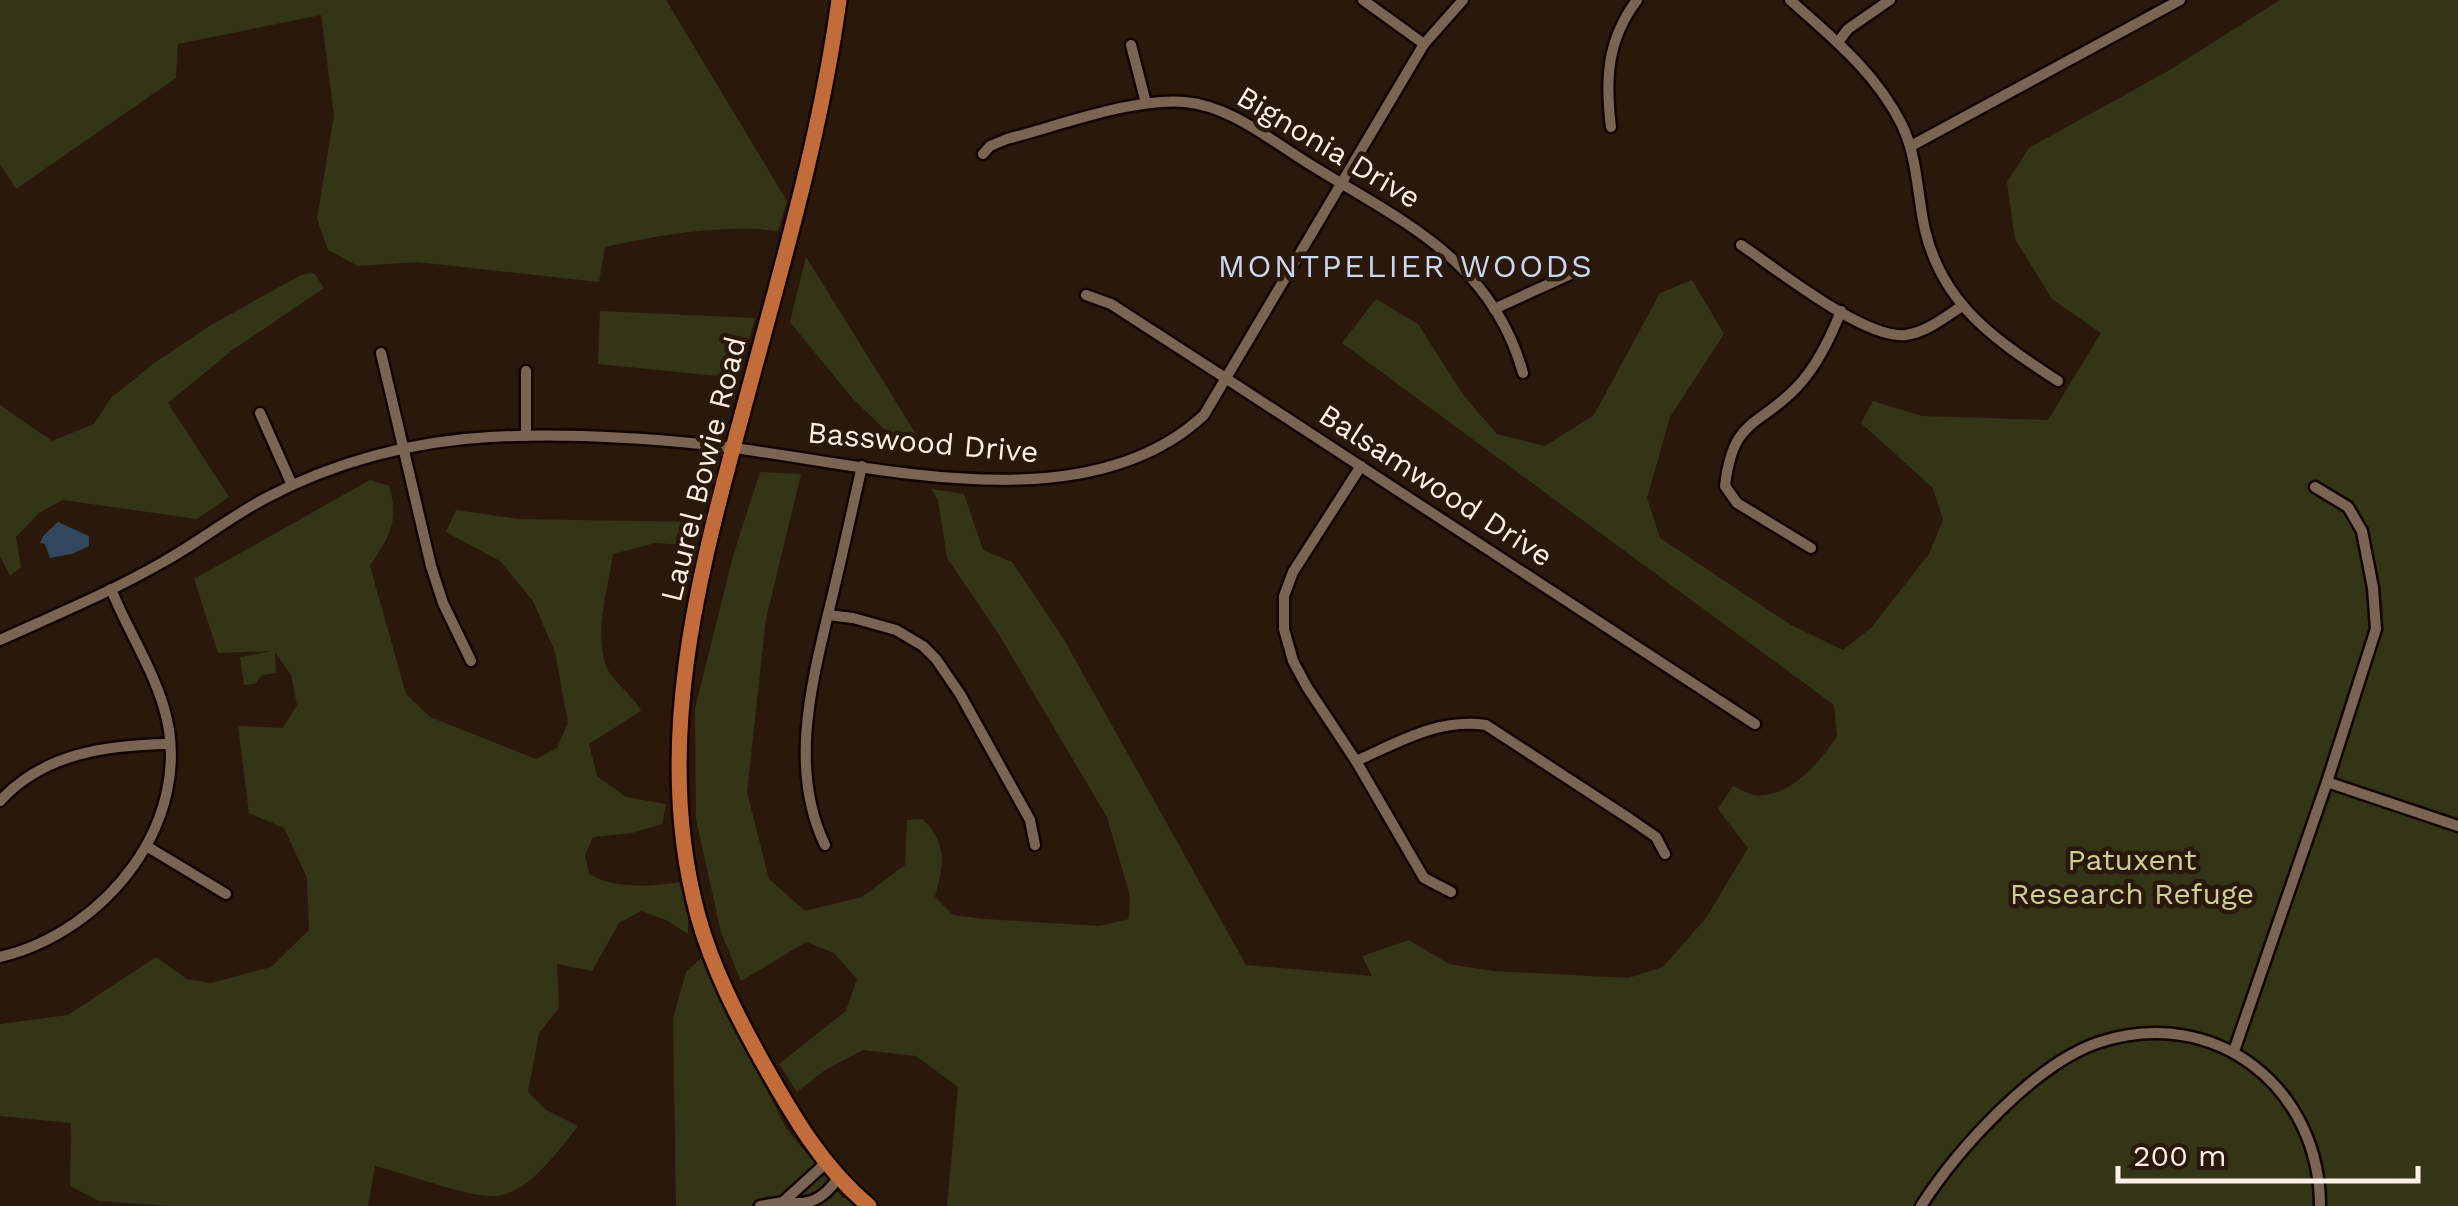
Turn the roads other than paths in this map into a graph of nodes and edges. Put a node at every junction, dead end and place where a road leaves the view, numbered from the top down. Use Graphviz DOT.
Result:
graph roads {
  1 [pos="838,0"];
  2 [pos="1363,0"];
  3 [pos="1463,0"];
  4 [pos="1637,0"];
  5 [pos="1790,0"];
  6 [pos="1890,0"];
  7 [pos="2180,0"];
  8 [pos="1838,42"];
  9 [pos="1424,44"];
  10 [pos="1131,45"];
  11 [pos="1146,102"];
  12 [pos="1611,127"];
  13 [pos="1911,146"];
  14 [pos="983,154"];
  15 [pos="1341,184"];
  16 [pos="1741,246"];
  17 [pos="1571,274"];
  18 [pos="1086,295"];
  19 [pos="1962,306"];
  20 [pos="1494,309"];
  21 [pos="1841,312"];
  22 [pos="381,352"];
  23 [pos="526,370"];
  24 [pos="1523,373"];
  25 [pos="1227,378"];
  26 [pos="2058,382"];
  27 [pos="260,413"];
  28 [pos="526,436"];
  29 [pos="732,448"];
  30 [pos="404,449"];
  31 [pos="862,466"];
  32 [pos="1362,466"];
  33 [pos="292,485"];
  34 [pos="2315,488"];
  35 [pos="1812,548"];
  36 [pos="111,588"];
  37 [pos="828,615"];
  38 [pos="0,640"];
  39 [pos="471,660"];
  40 [pos="1755,724"];
  41 [pos="169,744"];
  42 [pos="1356,761"];
  43 [pos="2327,782"];
  44 [pos="0,801"];
  45 [pos="2458,826"];
  46 [pos="825,844"];
  47 [pos="1035,845"];
  48 [pos="148,848"];
  49 [pos="1664,854"];
  50 [pos="1451,892"];
  51 [pos="226,894"];
  52 [pos="0,957"];
  53 [pos="2234,1051"];
  54 [pos="826,1163"];
  55 [pos="838,1178"];
  56 [pos="782,1202"];
  57 [pos="760,1206"];
  58 [pos="869,1206"];
  59 [pos="1921,1206"];
  60 [pos="2320,1206"];
  1 -- 29 [label="main road, Laurel Bowie Road"];
  2 -- 9 [label="street"];
  3 -- 9 [label="street, Basswood Drive"];
  4 -- 12 [label="street"];
  5 -- 8 [label="street"];
  6 -- 8 [label="street"];
  7 -- 13 [label="street"];
  8 -- 13 [label="street"];
  9 -- 15 [label="street, Basswood Drive"];
  10 -- 11 [label="street"];
  11 -- 14 [label="street, Bignonia Drive"];
  11 -- 15 [label="street, Bignonia Drive"];
  13 -- 19 [label="street"];
  15 -- 20 [label="street, Bignonia Drive"];
  15 -- 25 [label="street, Basswood Drive"];
  16 -- 21 [label="street"];
  17 -- 20 [label="street"];
  18 -- 25 [label="street, Balsamwood Drive"];
  19 -- 21 [label="street"];
  19 -- 26 [label="street"];
  20 -- 24 [label="street, Bignonia Drive"];
  21 -- 35 [label="street"];
  22 -- 30 [label="street"];
  23 -- 28 [label="street"];
  25 -- 31 [label="street, Basswood Drive"];
  25 -- 32 [label="street, Balsamwood Drive"];
  27 -- 33 [label="street"];
  28 -- 29 [label="street, Basswood Drive"];
  28 -- 30 [label="street, Basswood Drive"];
  29 -- 31 [label="street, Basswood Drive"];
  29 -- 54 [label="main road, Laurel Bowie Road"];
  30 -- 33 [label="street, Basswood Drive"];
  30 -- 39 [label="street"];
  31 -- 37 [label="street"];
  32 -- 40 [label="street, Balsamwood Drive"];
  32 -- 42 [label="street"];
  33 -- 36 [label="street, Basswood Drive"];
  34 -- 43 [label="street"];
  36 -- 38 [label="street, Basswood Drive"];
  36 -- 41 [label="street"];
  37 -- 46 [label="street"];
  37 -- 47 [label="street"];
  41 -- 44 [label="street"];
  41 -- 48 [label="street"];
  42 -- 49 [label="street"];
  42 -- 50 [label="street"];
  43 -- 45 [label="street"];
  43 -- 53 [label="street"];
  48 -- 51 [label="street"];
  48 -- 52 [label="street"];
  53 -- 59 [label="street"];
  53 -- 60 [label="street"];
  54 -- 55 [label="main road, Laurel Bowie Road"];
  54 -- 56 [label="street"];
  55 -- 56 [label="street"];
  55 -- 58 [label="main road, Laurel Bowie Road"];
  56 -- 57 [label="street"];
}
